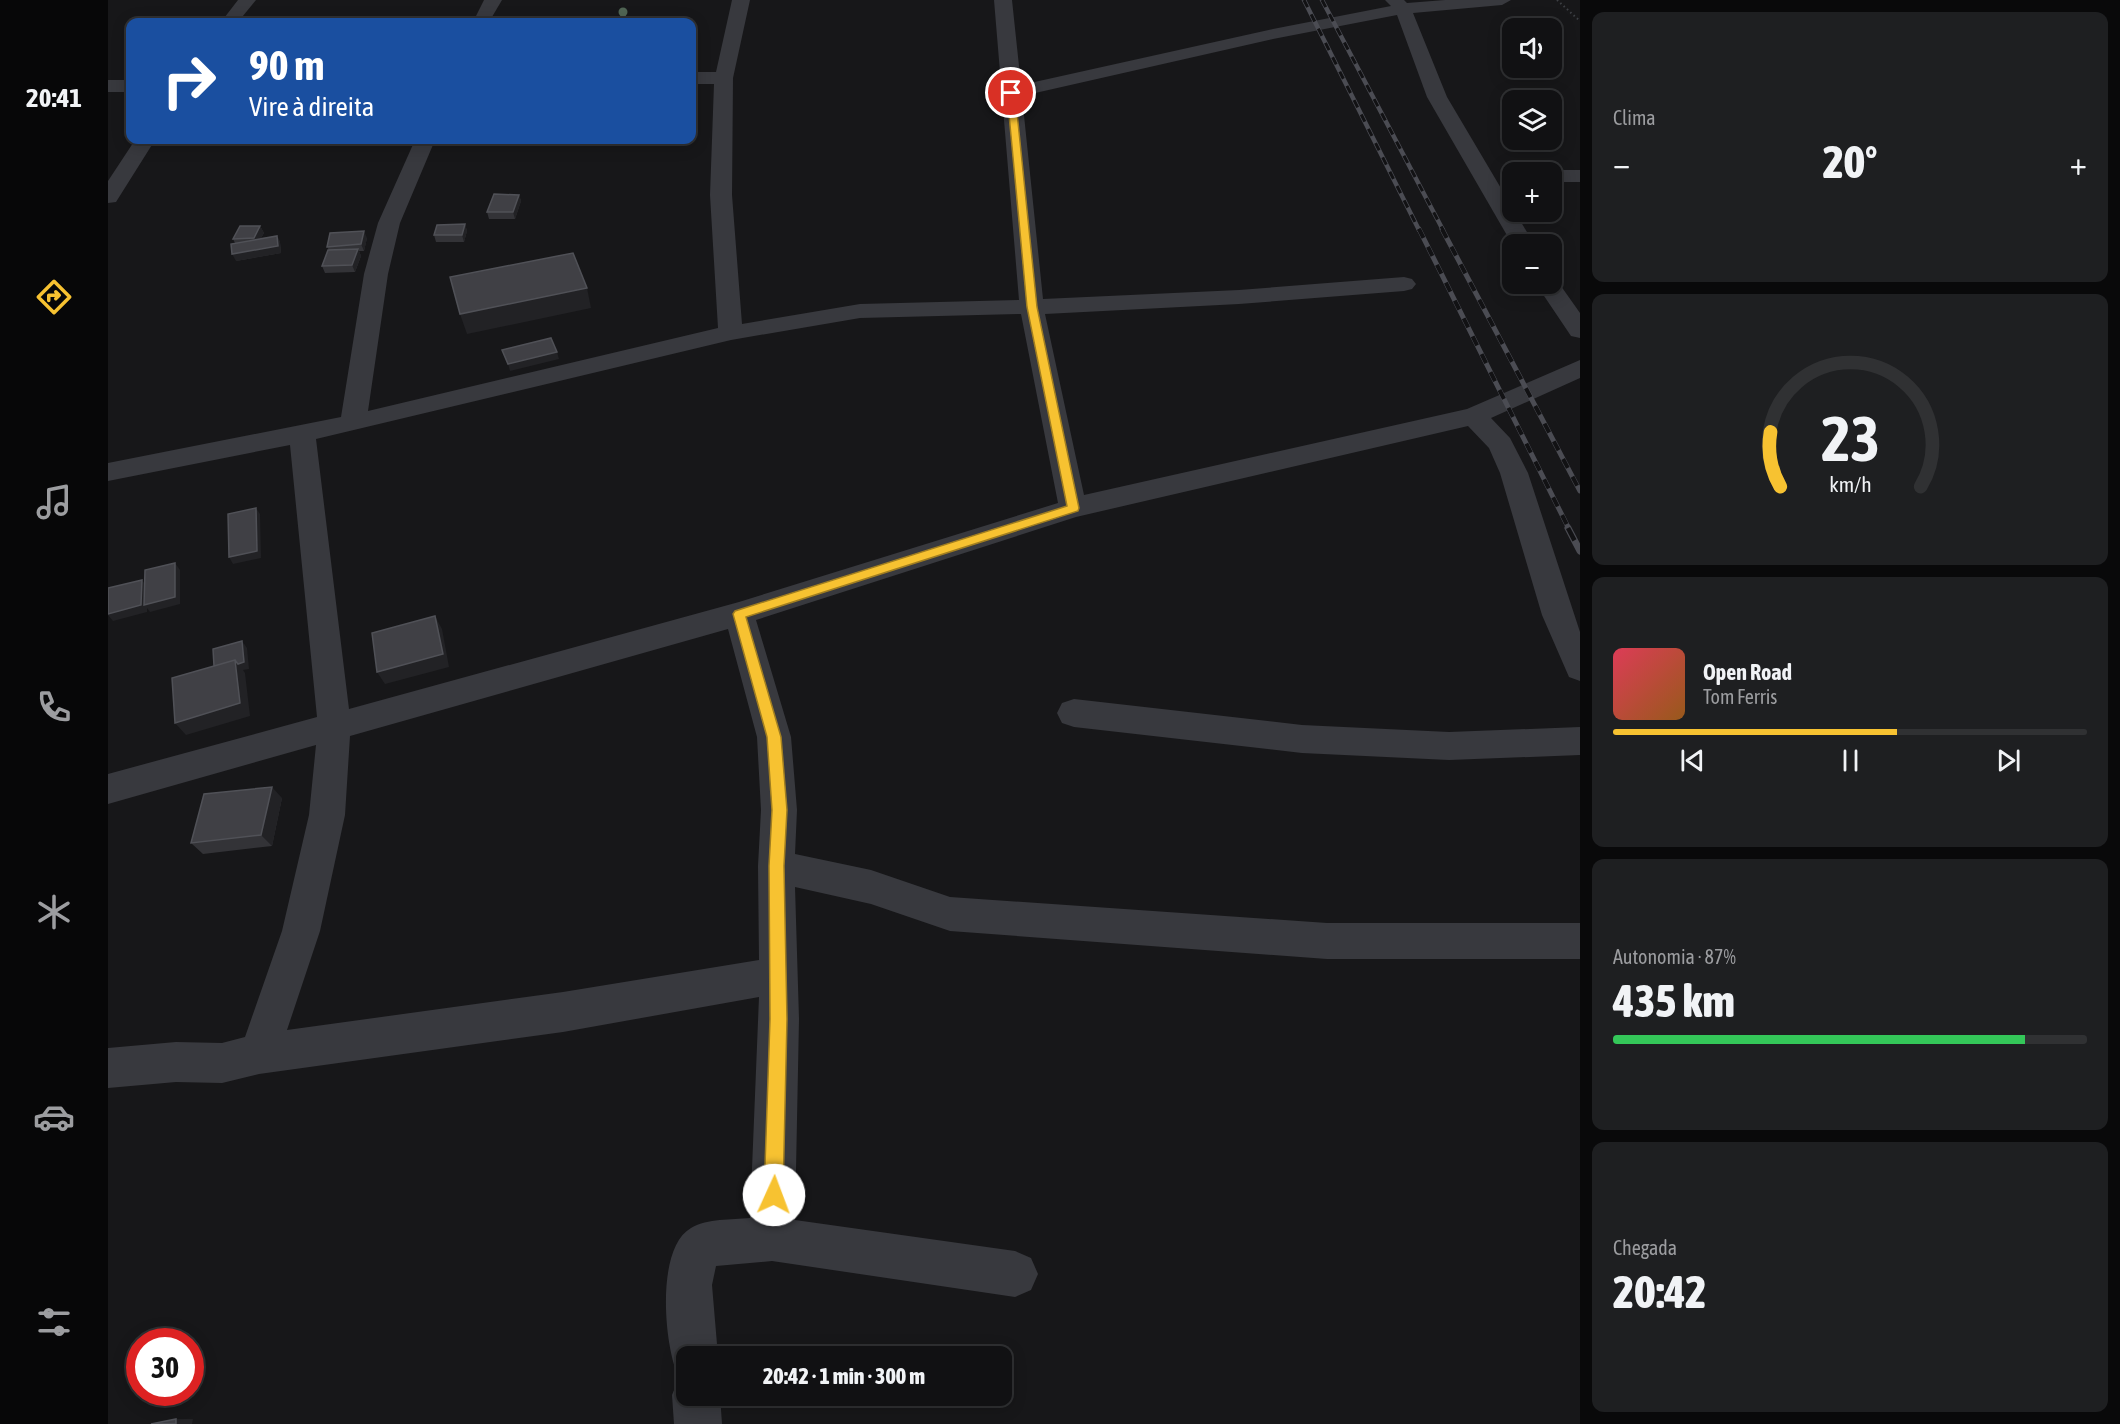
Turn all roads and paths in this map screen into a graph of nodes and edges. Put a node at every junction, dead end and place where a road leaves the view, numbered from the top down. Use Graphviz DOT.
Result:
graph roads {
  1 [pos="247,0"];
  2 [pos="493,0"];
  3 [pos="741,0"];
  4 [pos="1003,0"];
  5 [pos="1502,0"];
  6 [pos="1557,0"];
  7 [pos="1398,4"];
  8 [pos="232,18"];
  9 [pos="483,18"];
  10 [pos="1580,21"];
  11 [pos="696,78"];
  12 [pos="724,78"];
  13 [pos="108,86"];
  14 [pos="126,86"];
  15 [pos="1011,93"];
  16 [pos="142,144"];
  17 [pos="423,144"];
  18 [pos="1562,176"];
  19 [pos="1580,176"];
  20 [pos="108,198"];
  21 [pos="1518,234"];
  22 [pos="1404,284"];
  23 [pos="1555,294"];
  24 [pos="1032,307"];
  25 [pos="1580,331"];
  26 [pos="731,333"];
  27 [pos="1580,368"];
  28 [pos="1474,416"];
  29 [pos="353,423"];
  30 [pos="302,433"];
  31 [pos="108,472"];
  32 [pos="1074,508"];
  33 [pos="739,614"];
  34 [pos="1580,668"];
  35 [pos="1074,713"];
  36 [pos="334,725"];
  37 [pos="1580,741"];
  38 [pos="108,789"];
  39 [pos="776,866"];
  40 [pos="1580,941"];
  41 [pos="778,975"];
  42 [pos="259,1054"];
  43 [pos="108,1068"];
  44 [pos="772,1239"];
  45 [pos="1015,1274"];
  46 [pos="693,1346"];
  47 [pos="697,1406"];
  48 [pos="698,1424"];
  1 -- 8 [label="street"];
  2 -- 9 [label="street"];
  3 -- 12 [label="street"];
  4 -- 15 [label="street"];
  5 -- 7 [label="street"];
  6 -- 10 [label="path"];
  7 -- 15 [label="street"];
  7 -- 21 [label="street"];
  11 -- 12 [label="street"];
  12 -- 26 [label="street"];
  13 -- 14 [label="street"];
  15 -- 24 [label="street"];
  16 -- 20 [label="street"];
  17 -- 29 [label="street"];
  18 -- 19 [label="street"];
  22 -- 24 [label="street"];
  23 -- 25 [label="street"];
  24 -- 26 [label="street"];
  24 -- 32 [label="street"];
  26 -- 29 [label="street"];
  27 -- 28 [label="street"];
  28 -- 32 [label="street"];
  28 -- 34 [label="street"];
  29 -- 30 [label="street"];
  30 -- 31 [label="street"];
  30 -- 36 [label="street"];
  32 -- 33 [label="street"];
  33 -- 36 [label="street"];
  33 -- 39 [label="street"];
  35 -- 37 [label="street"];
  36 -- 38 [label="street"];
  36 -- 42 [label="street"];
  39 -- 40 [label="street"];
  39 -- 41 [label="street"];
  41 -- 42 [label="street"];
  41 -- 44 [label="street"];
  42 -- 43 [label="street"];
  44 -- 45 [label="street"];
  44 -- 46 [label="street"];
  47 -- 48 [label="street"];
}
